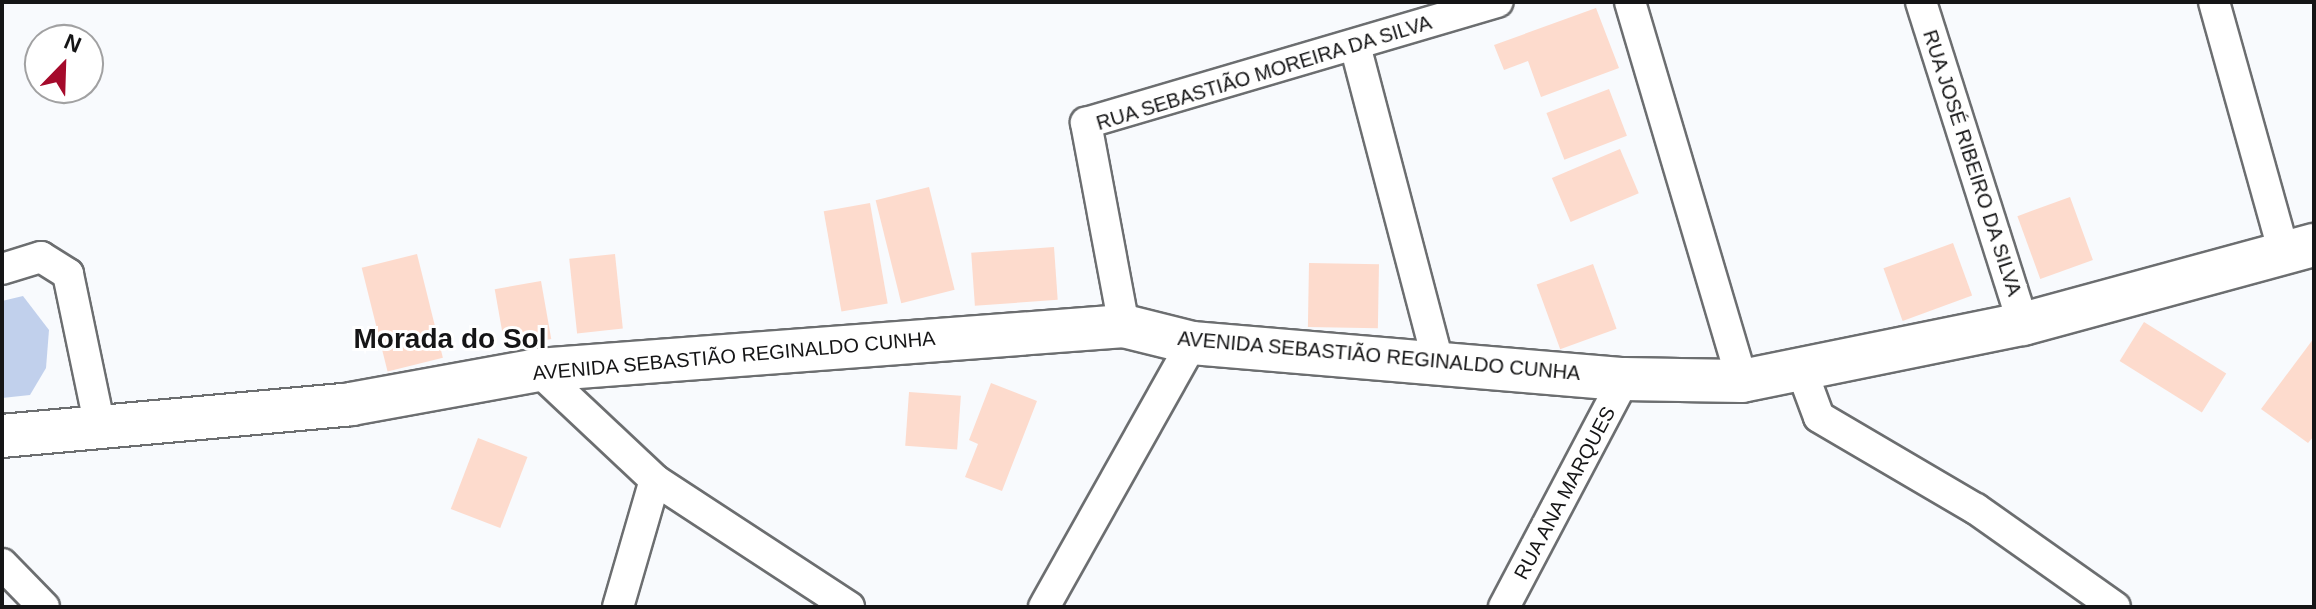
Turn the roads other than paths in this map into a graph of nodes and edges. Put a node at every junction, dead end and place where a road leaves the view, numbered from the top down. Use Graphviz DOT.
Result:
graph roads {
  1 [pos="1498,2"];
  2 [pos="1630,2"];
  3 [pos="1921,2"];
  4 [pos="2214,2"];
  5 [pos="1356,49"];
  6 [pos="2299,248"];
  7 [pos="2,269"];
  8 [pos="2023,324"];
  9 [pos="1124,326"];
  10 [pos="1192,343"];
  11 [pos="1437,358"];
  12 [pos="1800,366"];
  13 [pos="538,370"];
  14 [pos="1624,379"];
  15 [pos="1742,381"];
  16 [pos="101,432"];
  17 [pos="2,436"];
  18 [pos="655,480"];
  19 [pos="2,564"];
  20 [pos="44,607"];
  21 [pos="618,607"];
  22 [pos="849,607"];
  23 [pos="1044,607"];
  24 [pos="1504,607"];
  25 [pos="2115,607"];
  1 -- 5 [label="street, RUA SEBASTIÃO MOREIRA DA SILVA"];
  2 -- 15 [label="street"];
  3 -- 8 [label="street, RUA JOSÉ RIBEIRO DA SILVA"];
  4 -- 6 [label="street"];
  5 -- 9 [label="street, RUA SEBASTIÃO MOREIRA DA SILVA"];
  5 -- 11 [label="street"];
  6 -- 8 [label="street, AVENIDA SEBASTIÃO REGINALDO CUNHA"];
  7 -- 16 [label="street"];
  8 -- 12 [label="street, AVENIDA SEBASTIÃO REGINALDO CUNHA"];
  9 -- 10 [label="street, AVENIDA SEBASTIÃO REGINALDO CUNHA"];
  9 -- 13 [label="street, AVENIDA SEBASTIÃO REGINALDO CUNHA"];
  10 -- 11 [label="street, AVENIDA SEBASTIÃO REGINALDO CUNHA"];
  10 -- 23 [label="street"];
  11 -- 14 [label="street, AVENIDA SEBASTIÃO REGINALDO CUNHA"];
  12 -- 15 [label="street, AVENIDA SEBASTIÃO REGINALDO CUNHA"];
  12 -- 25 [label="street"];
  13 -- 16 [label="street, AVENIDA SEBASTIÃO REGINALDO CUNHA"];
  13 -- 18 [label="street"];
  14 -- 15 [label="street, AVENIDA SEBASTIÃO REGINALDO CUNHA"];
  14 -- 24 [label="street, RUA ANA MARQUES"];
  16 -- 17 [label="street, AVENIDA SEBASTIÃO REGINALDO CUNHA"];
  18 -- 21 [label="street"];
  18 -- 22 [label="street"];
  19 -- 20 [label="street"];
}
